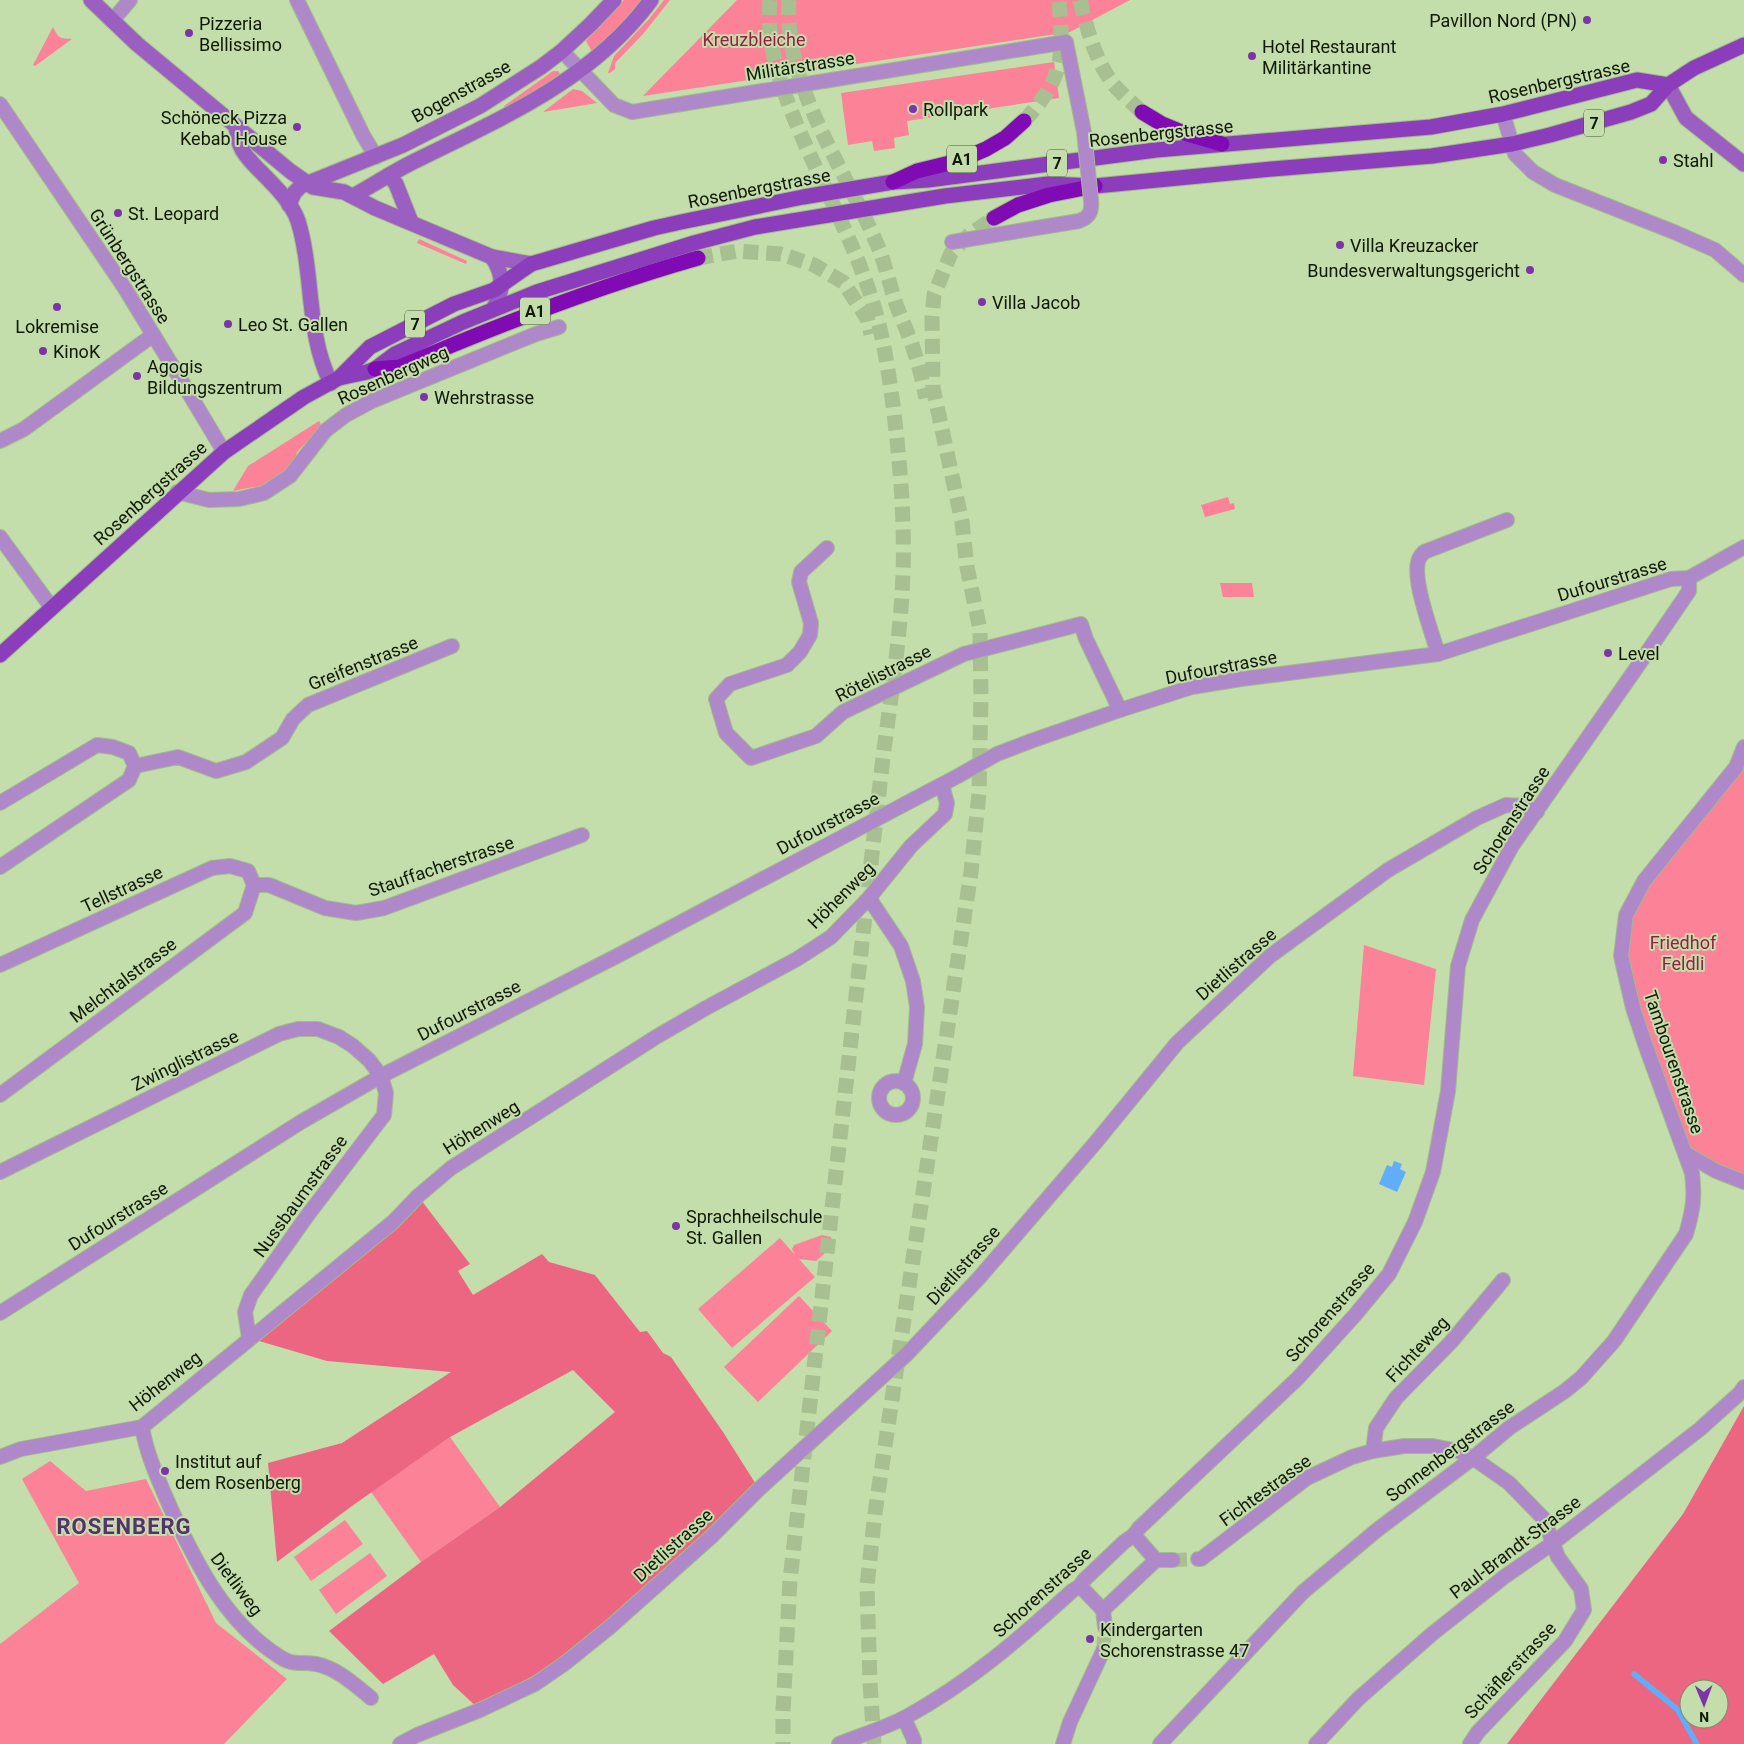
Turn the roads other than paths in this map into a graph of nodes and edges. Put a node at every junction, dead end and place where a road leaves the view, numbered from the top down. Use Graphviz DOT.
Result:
graph roads {
  1 [pos="91,0"];
  2 [pos="130,0"];
  3 [pos="297,0"];
  4 [pos="614,0"];
  5 [pos="651,0"];
  6 [pos="112,21"];
  7 [pos="1744,45"];
  8 [pos="562,51"];
  9 [pos="581,71"];
  10 [pos="1668,85"];
  11 [pos="0,104"];
  12 [pos="1142,112"];
  13 [pos="1503,114"];
  14 [pos="1024,121"];
  15 [pos="236,126"];
  16 [pos="1222,144"];
  17 [pos="1512,144"];
  18 [pos="376,157"];
  19 [pos="1744,164"];
  20 [pos="390,175"];
  21 [pos="893,182"];
  22 [pos="307,183"];
  23 [pos="353,196"];
  24 [pos="1093,197"];
  25 [pos="289,205"];
  26 [pos="994,218"];
  27 [pos="411,222"];
  28 [pos="952,242"];
  29 [pos="492,257"];
  30 [pos="698,258"];
  31 [pos="530,264"];
  32 [pos="1744,275"];
  33 [pos="501,285"];
  34 [pos="493,310"];
  35 [pos="559,327"];
  36 [pos="153,335"];
  37 [pos="375,369"];
  38 [pos="335,380"];
  39 [pos="0,441"];
  40 [pos="224,452"];
  41 [pos="177,492"];
  42 [pos="1507,520"];
  43 [pos="0,537"];
  44 [pos="1744,547"];
  45 [pos="827,548"];
  46 [pos="1689,578"];
  47 [pos="52,608"];
  48 [pos="452,646"];
  49 [pos="1438,654"];
  50 [pos="0,655"];
  51 [pos="1120,710"];
  52 [pos="1744,748"];
  53 [pos="135,766"];
  54 [pos="942,785"];
  55 [pos="0,803"];
  56 [pos="1537,812"];
  57 [pos="582,835"];
  58 [pos="0,867"];
  59 [pos="254,885"];
  60 [pos="869,898"];
  61 [pos="0,965"];
  62 [pos="381,1076"];
  63 [pos="904,1083"];
  64 [pos="0,1095"];
  65 [pos="1685,1153"];
  66 [pos="0,1172"];
  67 [pos="1744,1182"];
  68 [pos="1503,1280"];
  69 [pos="0,1313"];
  70 [pos="249,1338"];
  71 [pos="1744,1387"];
  72 [pos="142,1426"];
  73 [pos="1373,1451"];
  74 [pos="0,1457"];
  75 [pos="1473,1458"];
  76 [pos="1134,1535"];
  77 [pos="1553,1543"];
  78 [pos="1198,1559"];
  79 [pos="1156,1560"];
  80 [pos="1173,1560"];
  81 [pos="1080,1586"];
  82 [pos="1103,1610"];
  83 [pos="1105,1627"];
  84 [pos="1103,1651"];
  85 [pos="371,1698"];
  86 [pos="904,1718"];
  87 [pos="400,1744"];
  88 [pos="840,1744"];
  89 [pos="914,1744"];
  90 [pos="1064,1744"];
  91 [pos="1160,1744"];
  92 [pos="1316,1744"];
  93 [pos="1470,1744"];
  1 -- 6 [label="main road"];
  2 -- 6 [label="street"];
  3 -- 18 [label="street"];
  4 -- 8 [label="main road, Bogenstrasse"];
  5 -- 9 [label="main road"];
  6 -- 15 [label="main road"];
  7 -- 10 [label="main road, 7"];
  8 -- 9 [label="street, Militärstrasse"];
  8 -- 18 [label="main road, Bogenstrasse"];
  9 -- 20 [label="main road"];
  9 -- 24 [label="street, Militärstrasse, bridge"];
  10 -- 13 [label="main road, Rosenbergstrasse / 7"];
  10 -- 17 [label="main road, Rosenbergstrasse / 7"];
  10 -- 19 [label="main road"];
  11 -- 36 [label="street, Grünbergstrasse"];
  12 -- 16 [label="highway"];
  13 -- 16 [label="main road, Rosenbergstrasse / 7"];
  13 -- 17 [label="street"];
  14 -- 21 [label="highway, A1"];
  15 -- 22 [label="main road"];
  15 -- 25 [label="main road"];
  16 -- 21 [label="main road, Rosenbergstrasse / 7"];
  17 -- 24 [label="main road, Rosenbergstrasse / 7"];
  17 -- 32 [label="street"];
  18 -- 22 [label="main road, Bogenstrasse"];
  20 -- 23 [label="main road"];
  20 -- 27 [label="main road"];
  21 -- 31 [label="main road, Rosenbergstrasse / 7"];
  22 -- 23 [label="main road"];
  22 -- 25 [label="main road"];
  23 -- 27 [label="main road"];
  24 -- 26 [label="highway"];
  24 -- 28 [label="street"];
  24 -- 34 [label="main road, Rosenbergstrasse / 7"];
  25 -- 38 [label="main road"];
  27 -- 29 [label="main road"];
  29 -- 31 [label="main road"];
  29 -- 33 [label="main road"];
  30 -- 37 [label="highway, A1"];
  31 -- 33 [label="main road, Rosenbergstrasse / 7"];
  33 -- 34 [label="main road"];
  33 -- 38 [label="main road, Rosenbergstrasse / 7"];
  34 -- 37 [label="main road, Rosenbergstrasse / 7"];
  35 -- 41 [label="street, Rosenbergweg"];
  36 -- 39 [label="street"];
  36 -- 40 [label="street, Grünbergstrasse"];
  37 -- 38 [label="main road, Rosenbergstrasse / 7"];
  38 -- 40 [label="main road, Rosenbergstrasse / 7"];
  40 -- 41 [label="main road, Rosenbergstrasse / 7"];
  41 -- 47 [label="main road, Rosenbergstrasse / 7"];
  42 -- 49 [label="street"];
  43 -- 47 [label="street"];
  44 -- 46 [label="street, Dufourstrasse"];
  45 -- 51 [label="street, Rötelistrasse"];
  46 -- 49 [label="street, Dufourstrasse"];
  46 -- 56 [label="street, Schorenstrasse"];
  47 -- 50 [label="main road, Rosenbergstrasse / 7"];
  48 -- 53 [label="street, Greifenstrasse"];
  49 -- 51 [label="street, Dufourstrasse"];
  51 -- 54 [label="street, Dufourstrasse"];
  52 -- 65 [label="street, Tambourenstrasse"];
  53 -- 55 [label="street"];
  53 -- 58 [label="street"];
  54 -- 60 [label="street, Höhenweg"];
  54 -- 62 [label="street, Dufourstrasse"];
  56 -- 76 [label="street, Schorenstrasse"];
  56 -- 87 [label="street, Dietlistrasse"];
  57 -- 59 [label="street, Stauffacherstrasse"];
  59 -- 61 [label="street, Tellstrasse"];
  59 -- 64 [label="street, Melchtalstrasse"];
  60 -- 63 [label="street"];
  60 -- 70 [label="street, Höhenweg"];
  62 -- 66 [label="street, Zwinglistrasse"];
  62 -- 69 [label="street, Dufourstrasse"];
  62 -- 70 [label="street, Nussbaumstrasse"];
  65 -- 67 [label="street, Tambourenstrasse"];
  65 -- 75 [label="street, Sonnenbergstrasse"];
  68 -- 73 [label="street, Fichteweg"];
  70 -- 72 [label="street, Höhenweg"];
  71 -- 77 [label="street, Paul-Brandt-Strasse"];
  72 -- 74 [label="street, Höhenweg"];
  72 -- 85 [label="street, Dietliweg"];
  73 -- 75 [label="street, Fichtestrasse"];
  73 -- 78 [label="street, Fichtestrasse"];
  75 -- 77 [label="street, Fichtestrasse"];
  75 -- 91 [label="street, Sonnenbergstrasse"];
  76 -- 79 [label="street"];
  76 -- 81 [label="street, Schorenstrasse"];
  77 -- 92 [label="street, Paul-Brandt-Strasse"];
  77 -- 93 [label="street, Schäflerstrasse"];
  79 -- 80 [label="street"];
  79 -- 82 [label="street"];
  81 -- 82 [label="street"];
  81 -- 86 [label="street, Schorenstrasse"];
  82 -- 83 [label="street"];
  84 -- 90 [label="street"];
  86 -- 88 [label="street, Schorenstrasse"];
  86 -- 89 [label="street"];
}
